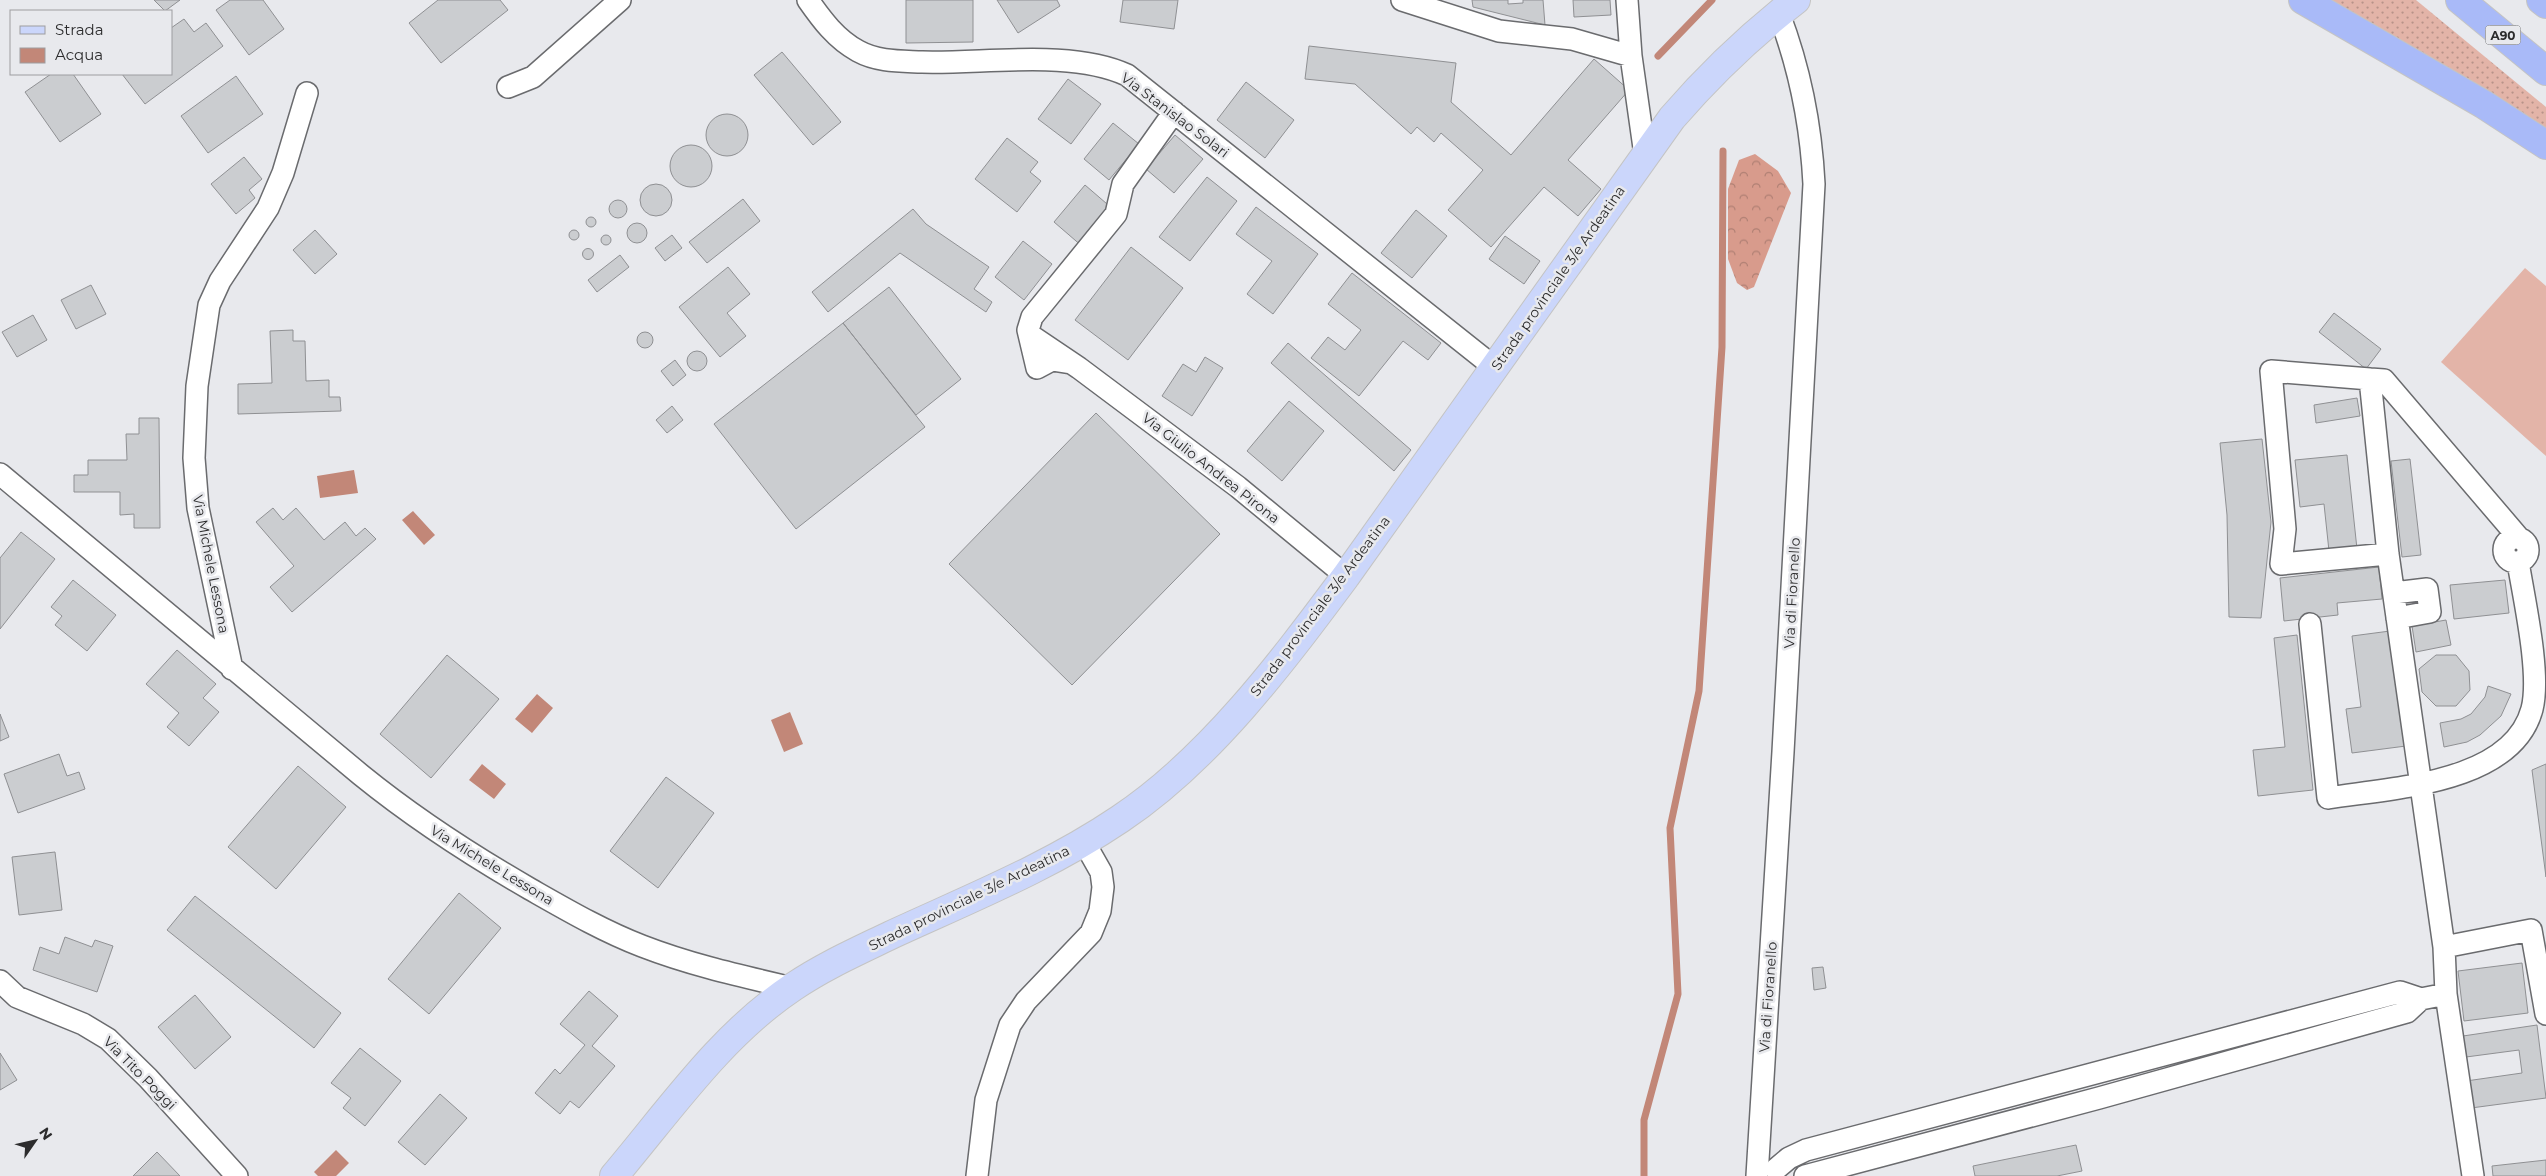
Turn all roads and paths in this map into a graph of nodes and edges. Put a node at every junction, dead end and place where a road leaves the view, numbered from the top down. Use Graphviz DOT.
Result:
graph roads {
  1 [pos="620,0"];
  2 [pos="808,0"];
  3 [pos="1402,0"];
  4 [pos="1628,0"];
  5 [pos="2303,0"];
  6 [pos="2460,0"];
  7 [pos="2541,0"];
  8 [pos="2546,4"];
  9 [pos="1788,7"];
  10 [pos="1631,56"];
  11 [pos="2546,70"];
  12 [pos="508,87"];
  13 [pos="307,93"];
  14 [pos="1174,112"];
  15 [pos="2546,145"];
  16 [pos="1645,155"];
  17 [pos="1494,367"];
  18 [pos="2370,380"];
  19 [pos="0,474"];
  20 [pos="2388,554"];
  21 [pos="1346,576"];
  22 [pos="2394,593"];
  23 [pos="2397,618"];
  24 [pos="2310,624"];
  25 [pos="232,669"];
  26 [pos="2420,783"];
  27 [pos="1084,842"];
  28 [pos="2444,947"];
  29 [pos="0,981"];
  30 [pos="792,988"];
  31 [pos="2446,994"];
  32 [pos="2421,999"];
  33 [pos="2546,1014"];
  34 [pos="1771,1172"];
  35 [pos="237,1176"];
  36 [pos="614,1176"];
  37 [pos="977,1176"];
  38 [pos="1805,1176"];
  39 [pos="2473,1176"];
  1 -- 12 [label="street"];
  2 -- 14 [label="street, Via Stanislao Solari"];
  3 -- 10 [label="street"];
  4 -- 10 [label="street"];
  5 -- 15 [label="highway"];
  6 -- 11 [label="highway, A90"];
  7 -- 8 [label="highway"];
  9 -- 16 [label="main road, Strada provinciale 3/e Ardeatina"];
  9 -- 34 [label="street, Via di Fioranello"];
  10 -- 16 [label="street"];
  13 -- 25 [label="street, Via Michele Lessona"];
  14 -- 17 [label="street, Via Stanislao Solari"];
  14 -- 21 [label="street, Via Giulio Andrea Pirona"];
  16 -- 17 [label="main road, Strada provinciale 3/e Ardeatina"];
  17 -- 21 [label="main road, Strada provinciale 3/e Ardeatina"];
  18 -- 20 [label="street"];
  18 -- 20 [label="street"];
  18 -- 26 [label="street"];
  19 -- 25 [label="street, Via Michele Lessona"];
  20 -- 22 [label="street"];
  21 -- 27 [label="main road, Strada provinciale 3/e Ardeatina"];
  22 -- 23 [label="street"];
  22 -- 23 [label="street"];
  23 -- 26 [label="street"];
  24 -- 26 [label="street"];
  25 -- 30 [label="street, Via Michele Lessona"];
  26 -- 28 [label="street"];
  27 -- 30 [label="main road, Strada provinciale 3/e Ardeatina"];
  27 -- 37 [label="street"];
  28 -- 31 [label="street"];
  28 -- 33 [label="street"];
  29 -- 35 [label="street, Via Tito Poggi"];
  30 -- 36 [label="main road, Strada provinciale 3/e Ardeatina"];
  31 -- 32 [label="street"];
  31 -- 39 [label="street"];
  32 -- 34 [label="street"];
  32 -- 38 [label="street"];
}
